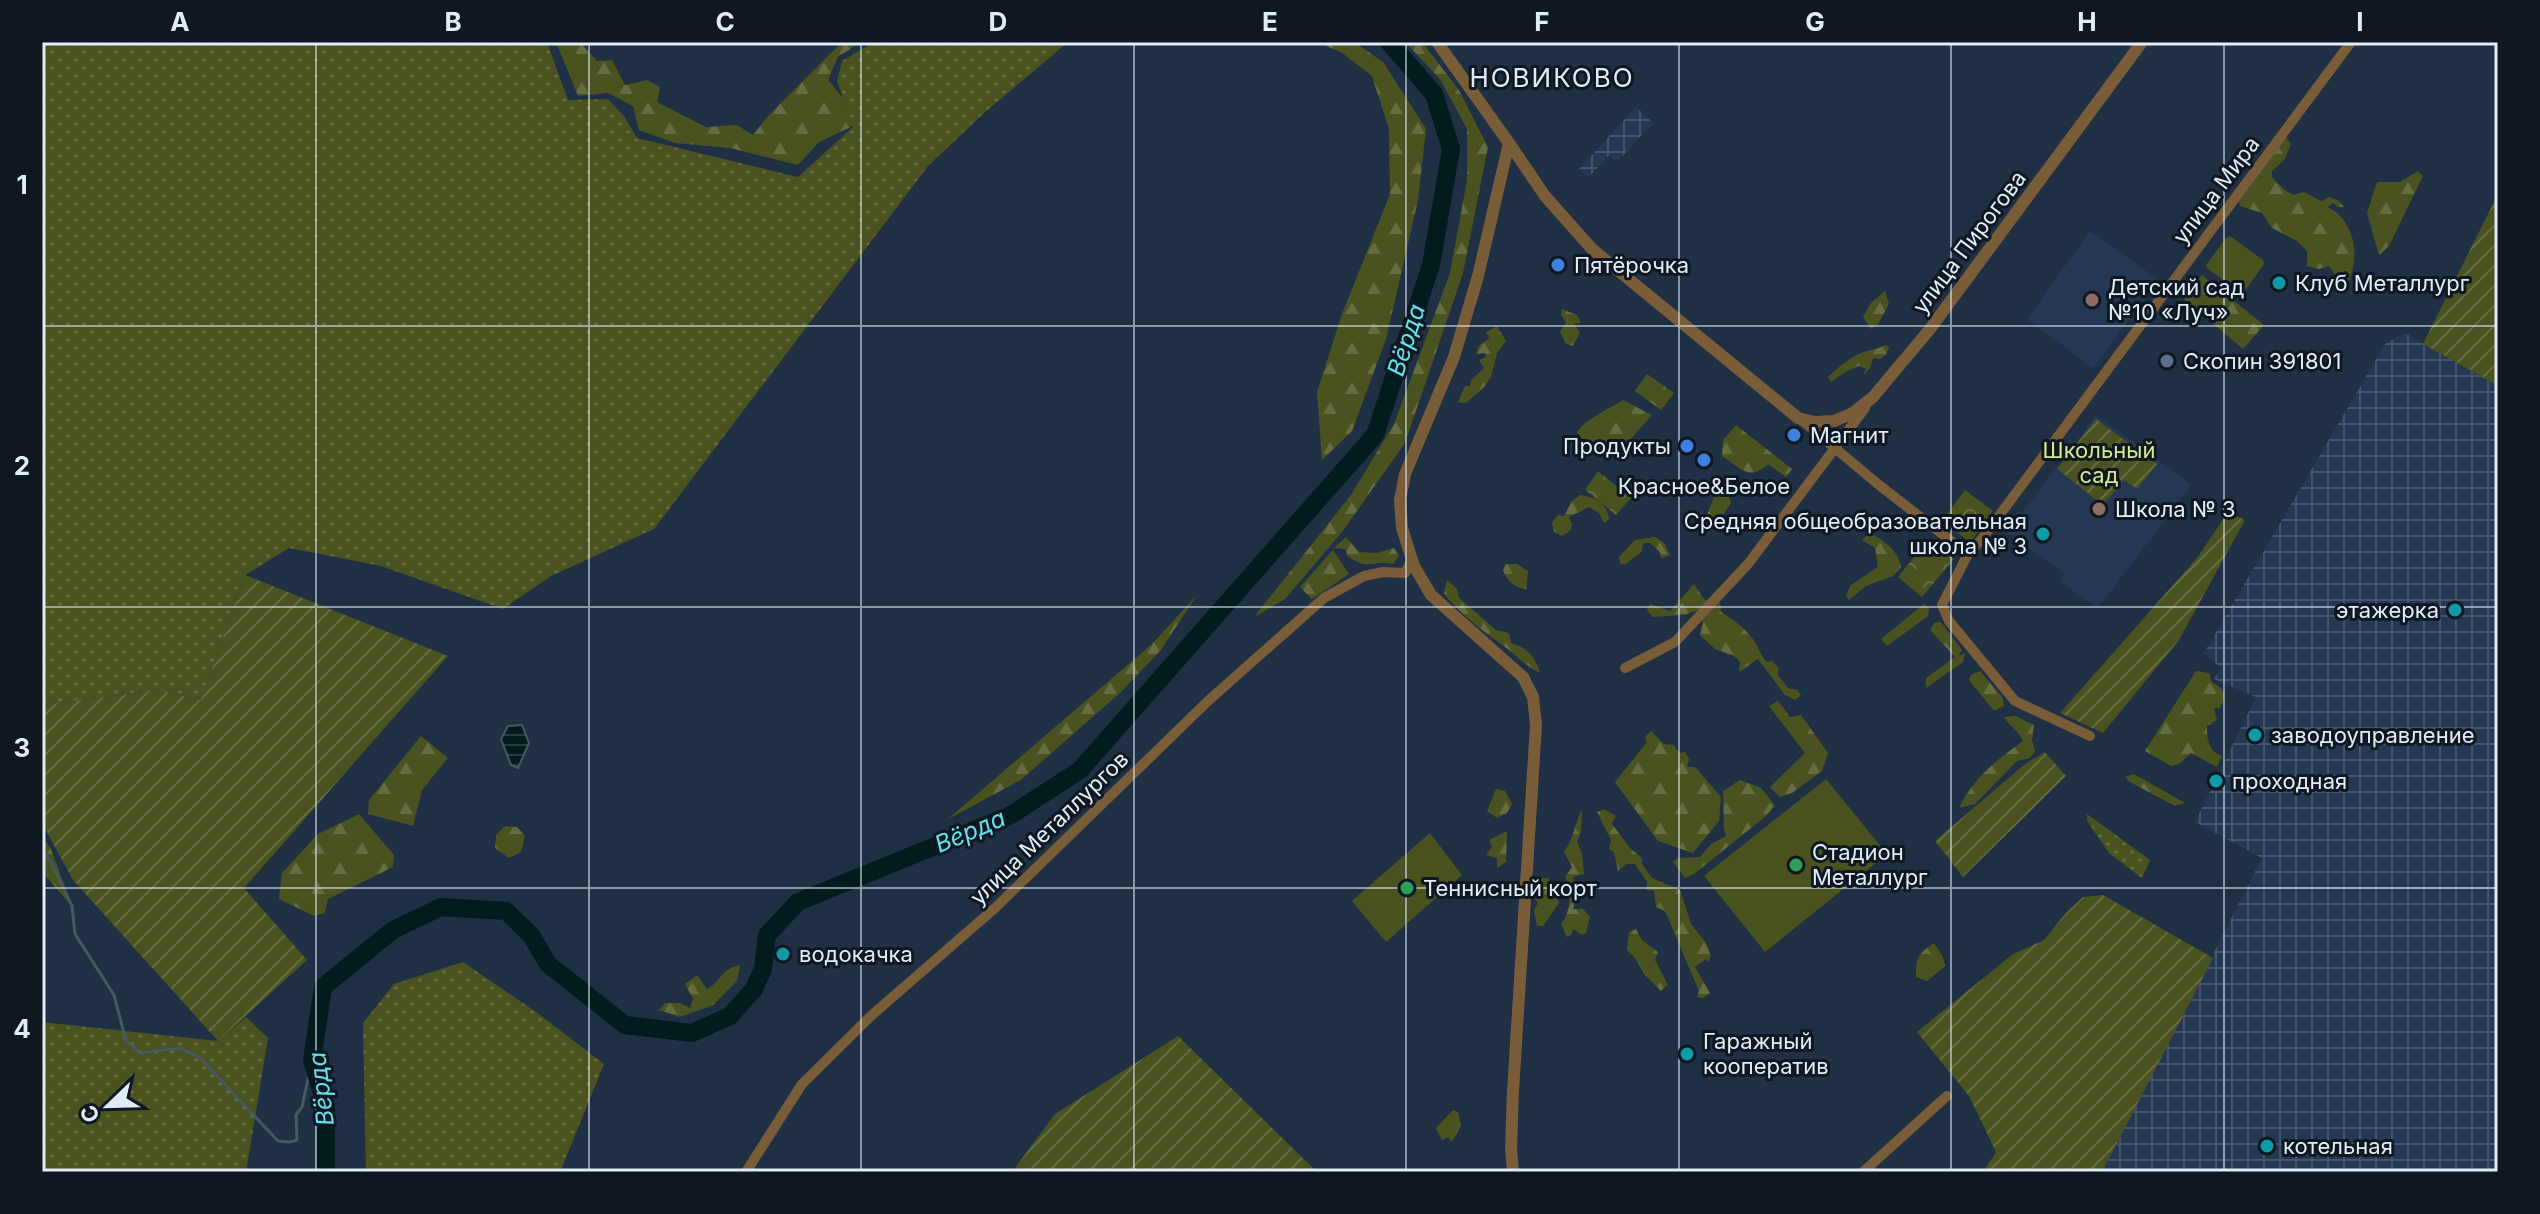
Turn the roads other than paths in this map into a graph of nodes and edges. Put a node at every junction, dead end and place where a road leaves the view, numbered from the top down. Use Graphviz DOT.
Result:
graph roads {
  1 [pos="1437,42"];
  2 [pos="2142,42"];
  3 [pos="2351,42"];
  4 [pos="1509,143"];
  5 [pos="1873,397"];
  6 [pos="1798,418"];
  7 [pos="1833,447"];
  8 [pos="1968,554"];
  9 [pos="1412,559"];
  10 [pos="1625,668"];
  11 [pos="2090,736"];
  12 [pos="1947,1096"];
  13 [pos="746,1172"];
  14 [pos="1513,1172"];
  15 [pos="1863,1172"];
  1 -- 4 [label="street"];
  2 -- 5 [label="street, улица Пирогова"];
  3 -- 8 [label="street, улица Мира"];
  4 -- 6 [label="street"];
  4 -- 9 [label="street"];
  5 -- 6 [label="street, улица Пирогова"];
  5 -- 7 [label="street"];
  6 -- 7 [label="street"];
  7 -- 8 [label="street"];
  7 -- 10 [label="street"];
  8 -- 11 [label="street, улица Мира"];
  9 -- 13 [label="street, улица Металлургов"];
  9 -- 14 [label="street"];
  12 -- 15 [label="street"];
}
